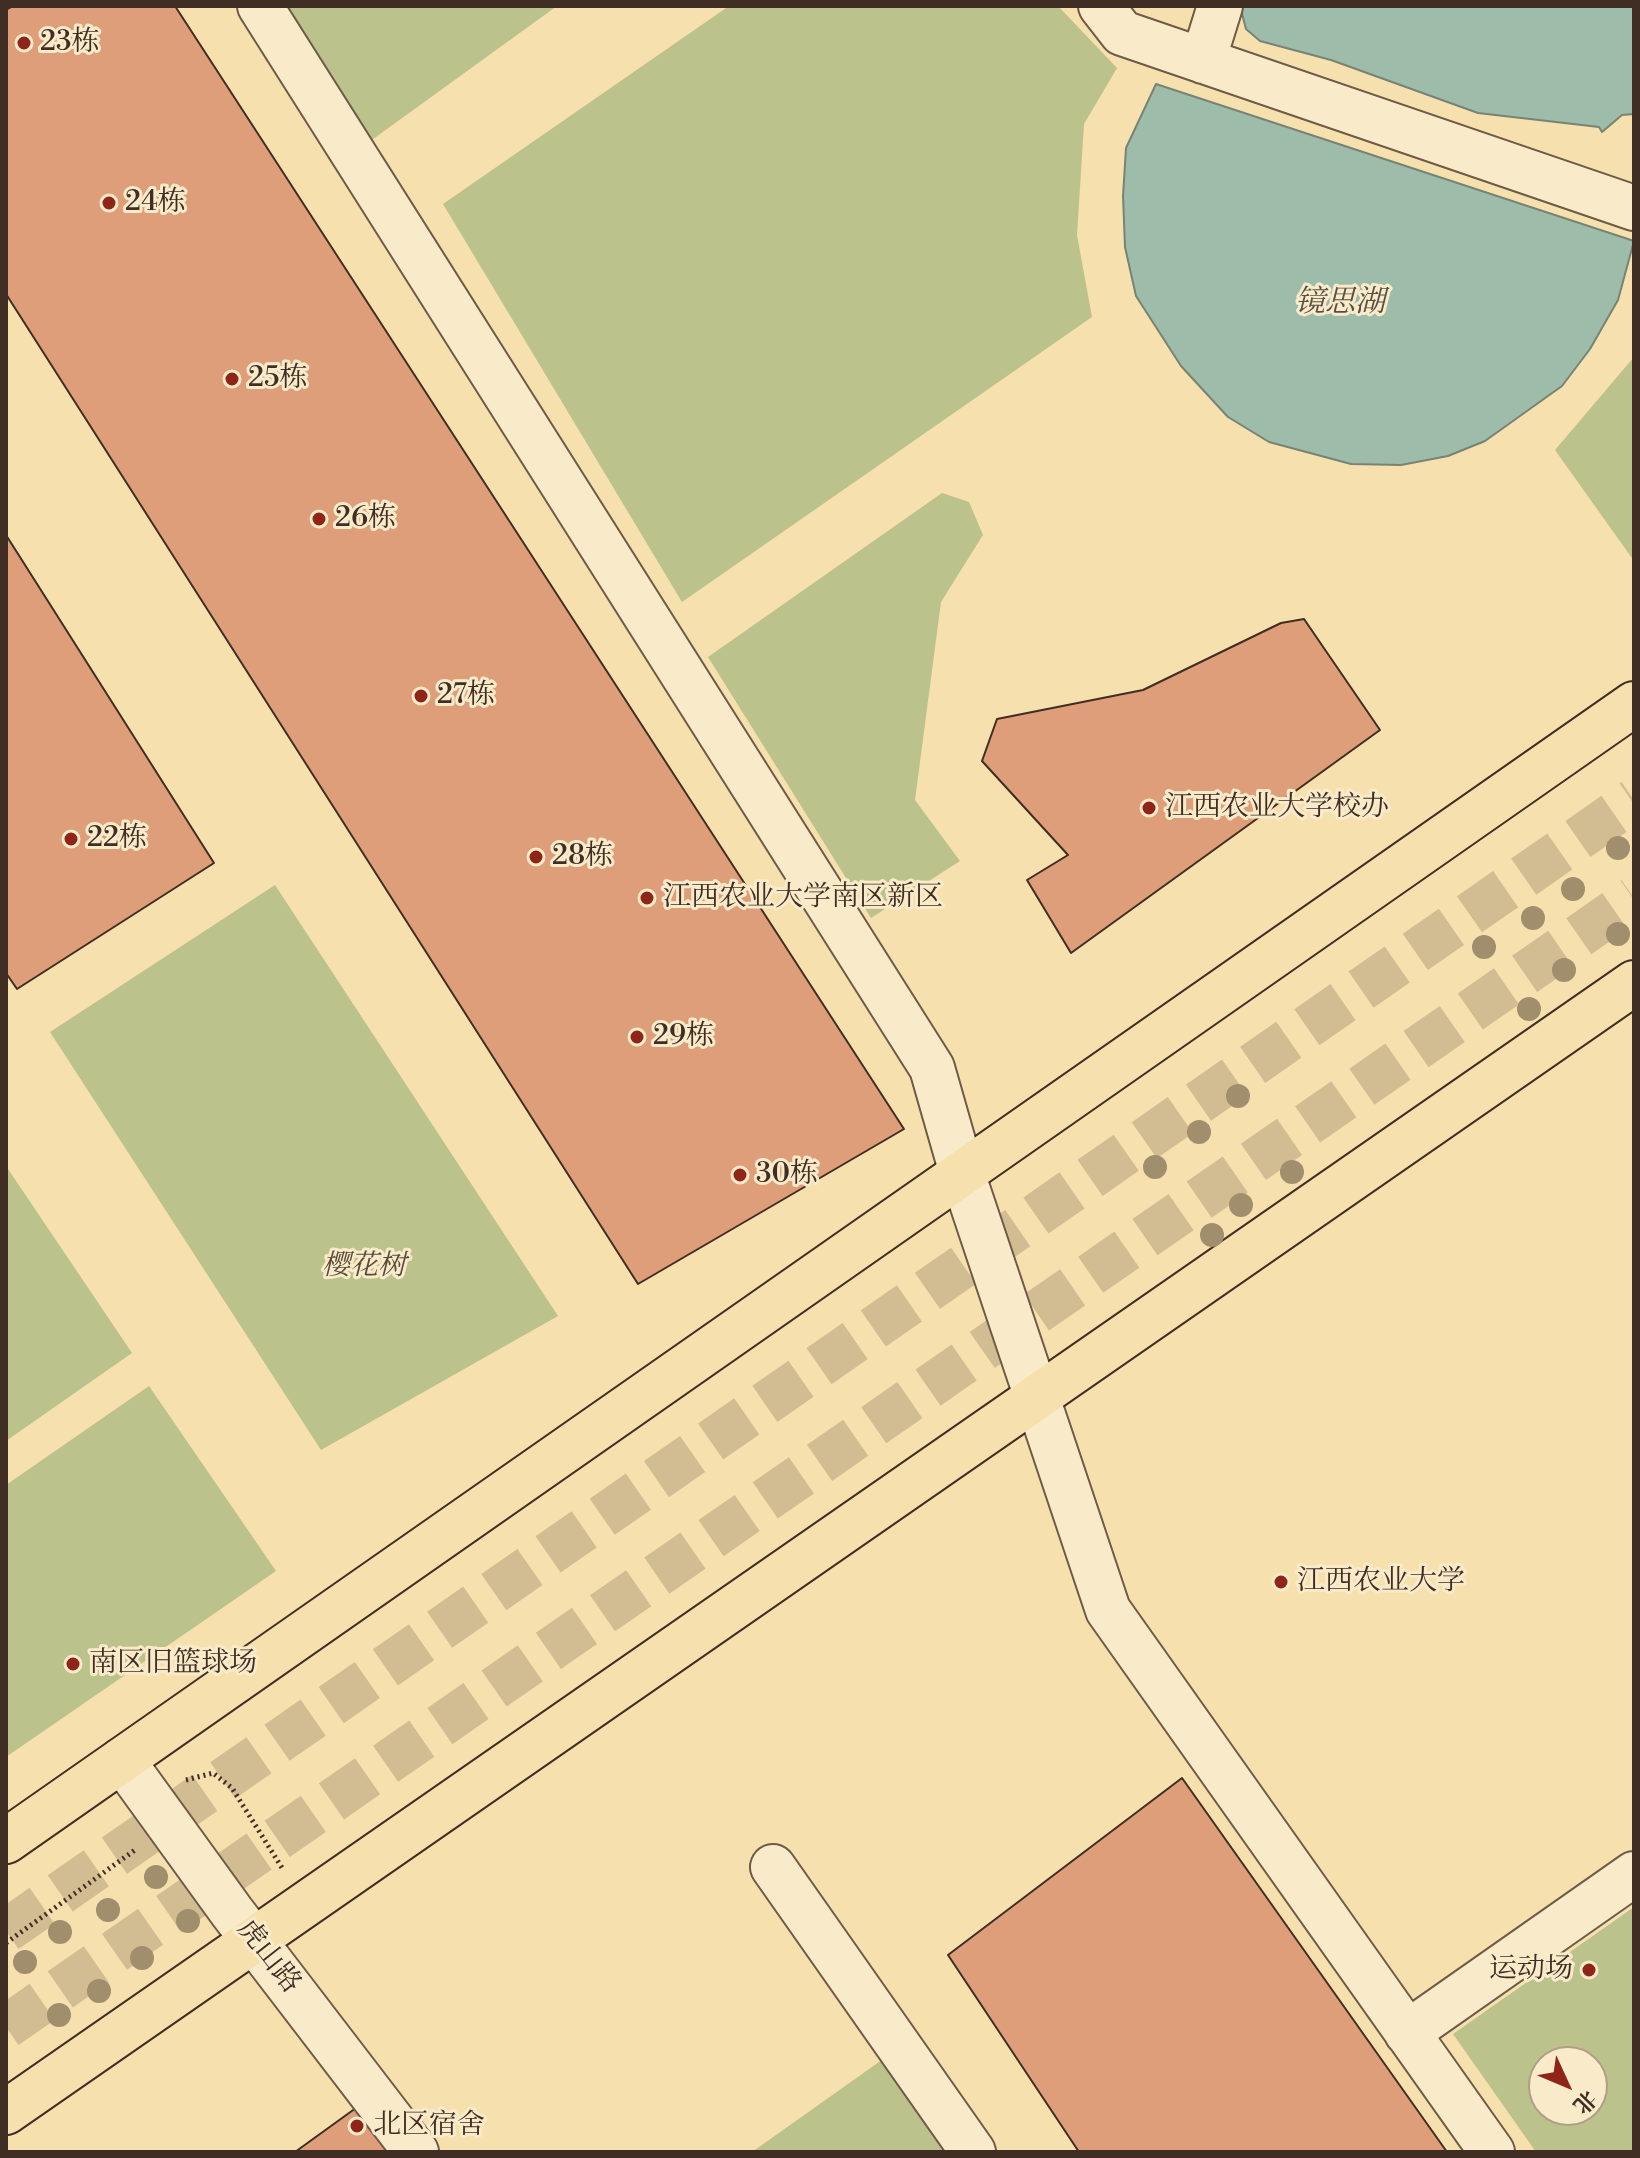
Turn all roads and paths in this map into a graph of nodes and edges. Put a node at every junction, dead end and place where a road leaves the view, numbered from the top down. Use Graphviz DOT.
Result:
graph roads {
  1 [pos="260,6"];
  2 [pos="1101,6"];
  3 [pos="1220,6"];
  4 [pos="1203,61"];
  5 [pos="1634,208"];
  6 [pos="1634,704"];
  7 [pos="1634,983"];
  8 [pos="962,1173"];
  9 [pos="1037,1396"];
  10 [pos="122,1760"];
  11 [pos="6,1841"];
  12 [pos="773,1867"];
  13 [pos="1634,1874"];
  14 [pos="256,1939"];
  15 [pos="1407,2033"];
  16 [pos="6,2112"];
  17 [pos="416,2152"];
  18 [pos="973,2152"];
  19 [pos="1492,2152"];
  1 -- 8 [label="street"];
  2 -- 4 [label="street"];
  3 -- 4 [label="street"];
  4 -- 5 [label="street"];
  6 -- 8 [label="main road"];
  7 -- 9 [label="main road"];
  8 -- 9 [label="street"];
  8 -- 10 [label="main road"];
  9 -- 14 [label="main road"];
  9 -- 15 [label="street"];
  10 -- 11 [label="main road"];
  10 -- 14 [label="street, 虎山路"];
  12 -- 18 [label="street"];
  13 -- 15 [label="street"];
  14 -- 16 [label="main road"];
  14 -- 17 [label="street, 虎山路"];
  15 -- 19 [label="street"];
}
